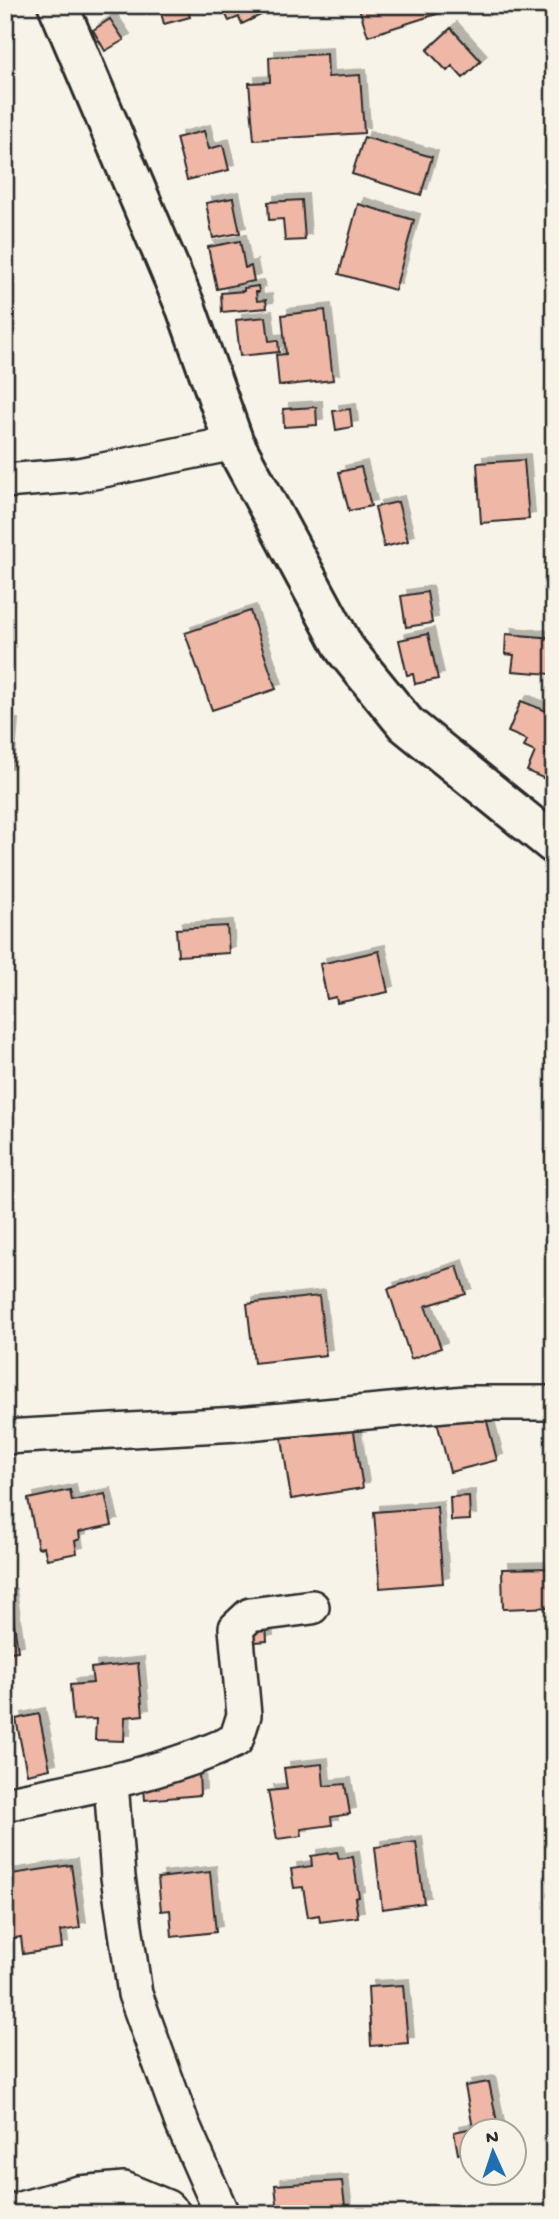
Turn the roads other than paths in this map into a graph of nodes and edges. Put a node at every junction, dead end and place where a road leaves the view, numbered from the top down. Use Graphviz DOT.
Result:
graph roads {
  1 [pos="58,5"];
  2 [pos="234,443"];
  3 [pos="5,481"];
  4 [pos="554,844"];
  5 [pos="554,1403"];
  6 [pos="5,1437"];
  7 [pos="312,1607"];
  8 [pos="111,1782"];
  9 [pos="5,1804"];
  10 [pos="5,2213"];
  11 [pos="174,2214"];
  12 [pos="222,2214"];
  1 -- 2 [label="street"];
  2 -- 3 [label="street"];
  2 -- 4 [label="street"];
  5 -- 6 [label="street"];
  7 -- 8 [label="street"];
  8 -- 9 [label="street"];
  8 -- 12 [label="street"];
  10 -- 11 [label="street"];
}
